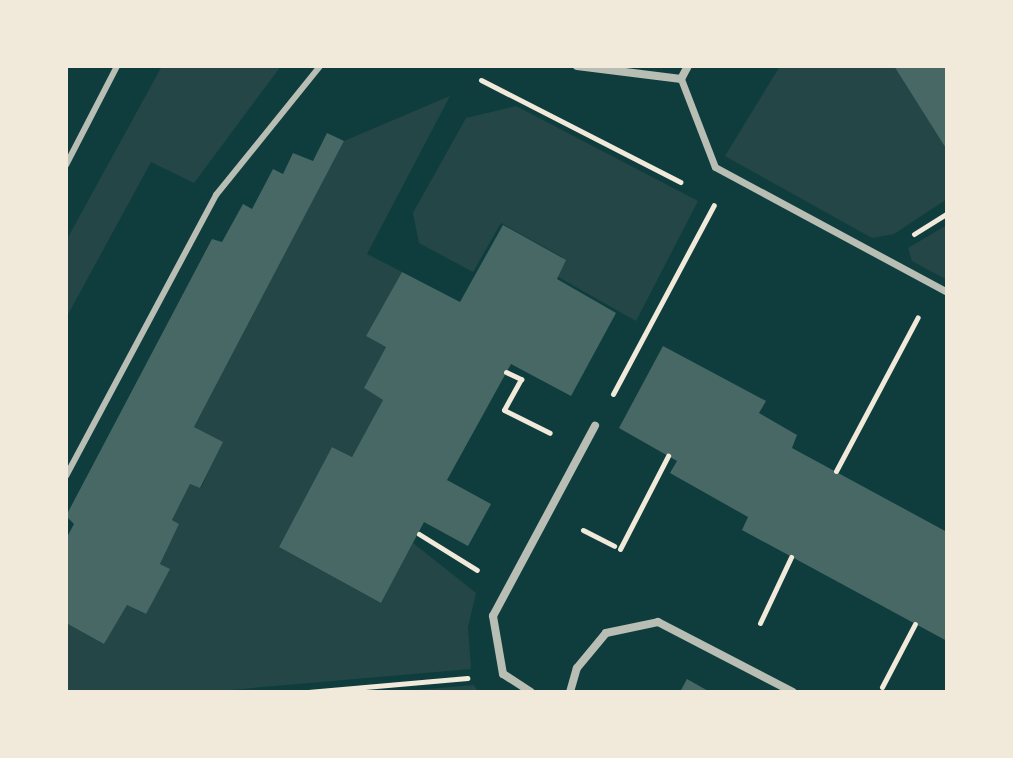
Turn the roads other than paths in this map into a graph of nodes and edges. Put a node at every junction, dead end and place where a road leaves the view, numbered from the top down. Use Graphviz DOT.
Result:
graph roads {
  1 [pos="117,66"];
  2 [pos="320,66"];
  3 [pos="577,66"];
  4 [pos="688,66"];
  5 [pos="681,79"];
  6 [pos="66,165"];
  7 [pos="947,292"];
  8 [pos="595,426"];
  9 [pos="66,476"];
  10 [pos="531,692"];
  11 [pos="570,692"];
  12 [pos="793,692"];
  1 -- 6 [label="lane"];
  2 -- 9 [label="lane"];
  3 -- 5 [label="street"];
  4 -- 5 [label="street"];
  5 -- 7 [label="street"];
  8 -- 10 [label="street"];
  11 -- 12 [label="street"];
}
